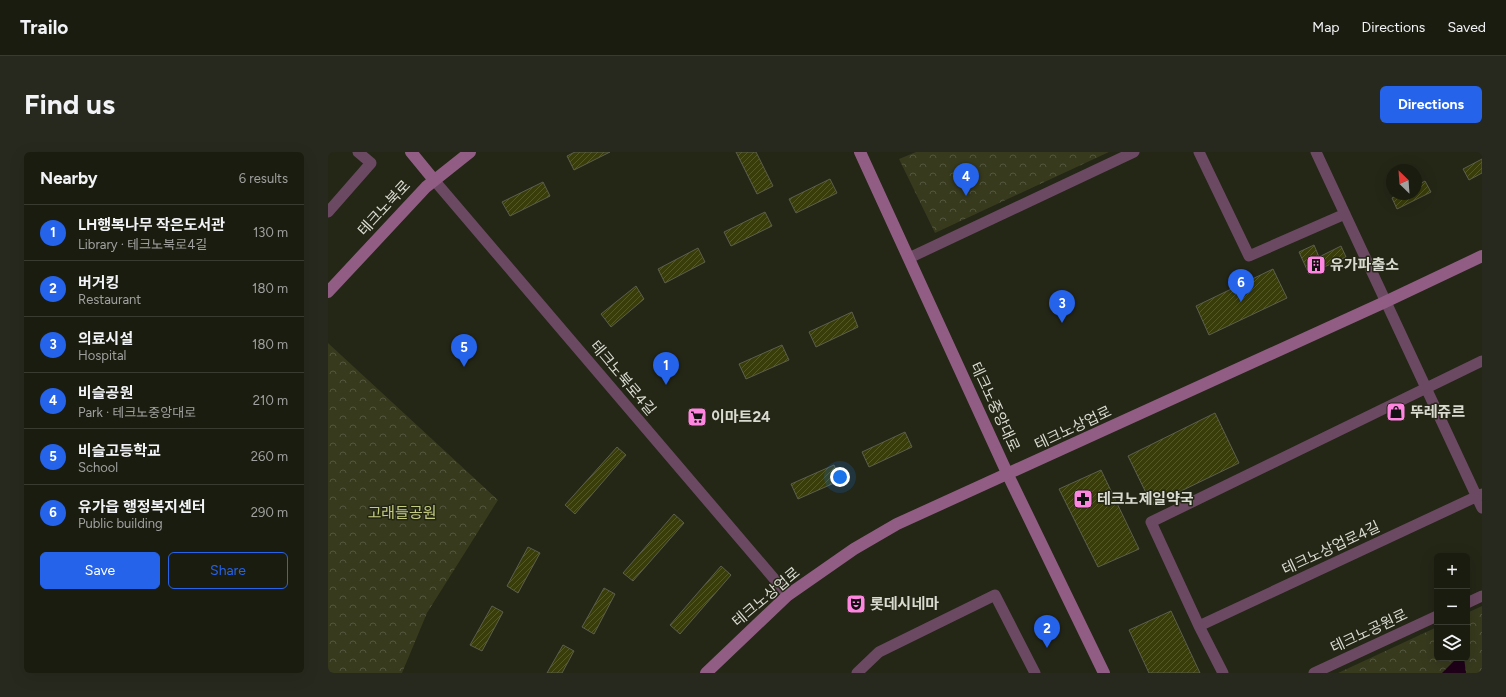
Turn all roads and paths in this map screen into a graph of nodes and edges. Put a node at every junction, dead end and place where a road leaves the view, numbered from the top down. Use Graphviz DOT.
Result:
graph roads {
  1 [pos="358,152"];
  2 [pos="411,152"];
  3 [pos="470,152"];
  4 [pos="860,152"];
  5 [pos="1134,152"];
  6 [pos="1198,152"];
  7 [pos="1316,152"];
  8 [pos="434,180"];
  9 [pos="328,212"];
  10 [pos="1345,214"];
  11 [pos="1482,256"];
  12 [pos="909,258"];
  13 [pos="328,292"];
  14 [pos="1385,302"];
  15 [pos="1482,361"];
  16 [pos="1426,387"];
  17 [pos="1008,475"];
  18 [pos="1479,496"];
  19 [pos="1482,508"];
  20 [pos="788,595"];
  21 [pos="1482,596"];
  22 [pos="1470,602"];
  23 [pos="1434,617"];
  24 [pos="1199,626"];
  25 [pos="706,673"];
  26 [pos="857,673"];
  27 [pos="1035,673"];
  28 [pos="1104,673"];
  29 [pos="1223,673"];
  30 [pos="1314,673"];
  1 -- 9 [label="street"];
  2 -- 8 [label="street"];
  3 -- 8 [label="street, 테크노북로"];
  4 -- 12 [label="street, 테크노중앙대로"];
  5 -- 12 [label="street"];
  6 -- 10 [label="street"];
  7 -- 10 [label="street"];
  8 -- 13 [label="street, 테크노북로"];
  8 -- 20 [label="street, 테크노북로4길"];
  10 -- 14 [label="street"];
  11 -- 14 [label="street, 테크노상업로"];
  12 -- 17 [label="street, 테크노중앙대로"];
  14 -- 16 [label="street"];
  14 -- 17 [label="street, 테크노상업로"];
  15 -- 16 [label="street"];
  16 -- 18 [label="street"];
  16 -- 24 [label="street"];
  17 -- 20 [label="street, 테크노상업로"];
  17 -- 28 [label="street, 테크노중앙대로"];
  18 -- 19 [label="street"];
  18 -- 24 [label="street, 테크노상업로4길"];
  20 -- 25 [label="street, 테크노상업로"];
  21 -- 22 [label="street"];
  23 -- 30 [label="street, 테크노공원로"];
  24 -- 29 [label="street"];
  26 -- 27 [label="street"];
}
